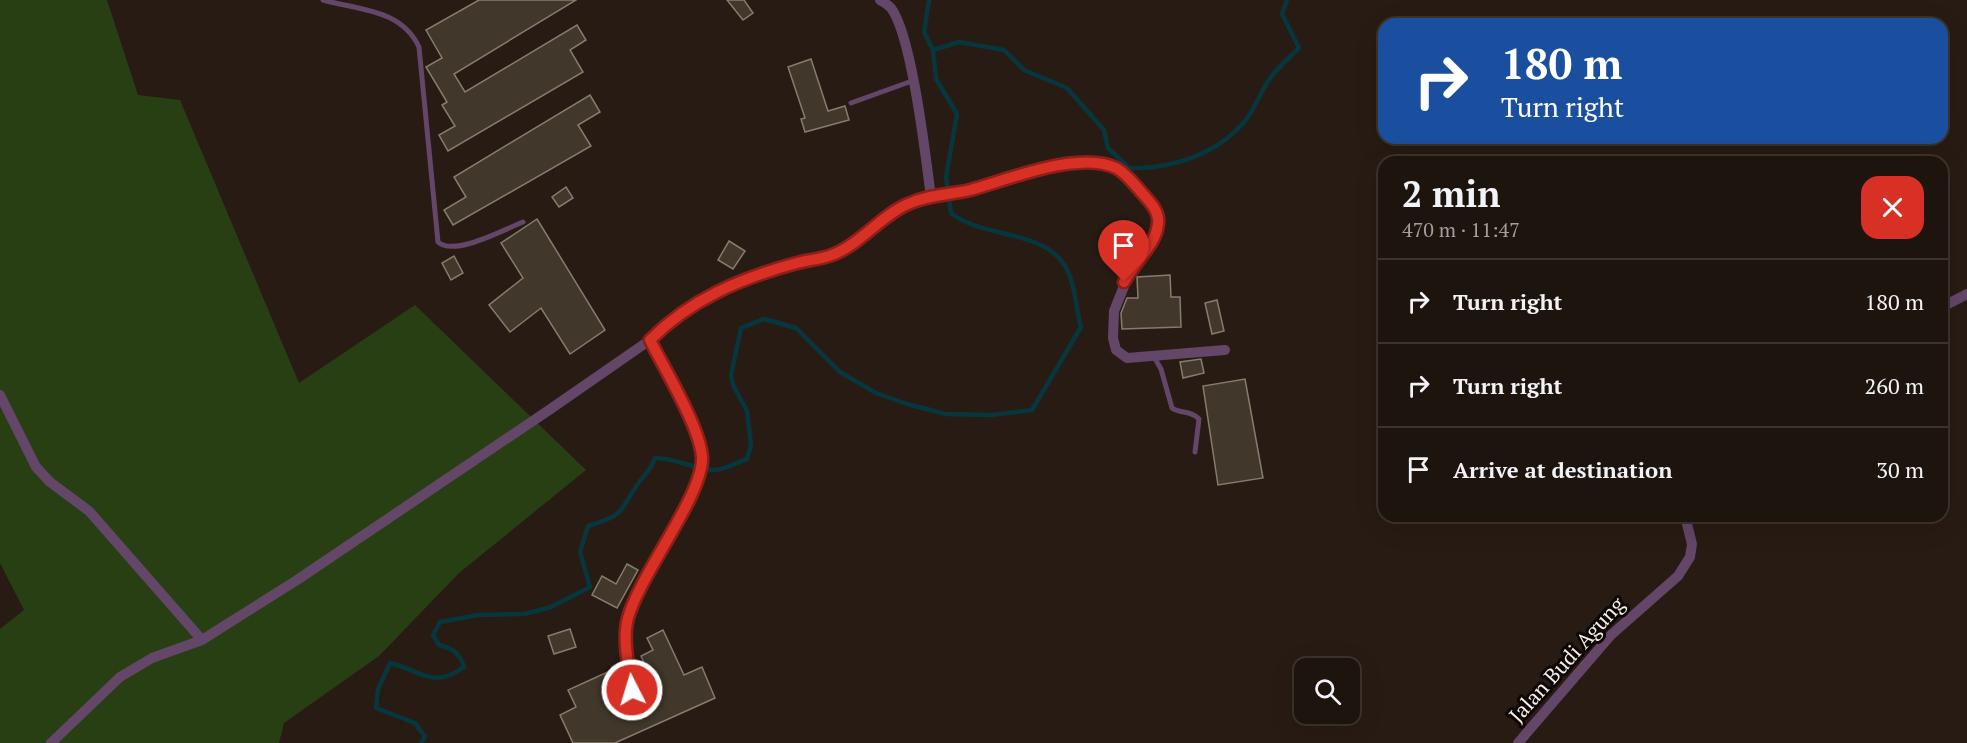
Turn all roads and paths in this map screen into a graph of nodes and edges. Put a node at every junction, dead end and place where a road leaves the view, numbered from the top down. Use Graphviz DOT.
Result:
graph roads {
  1 [pos="323,0"];
  2 [pos="880,0"];
  3 [pos="912,81"];
  4 [pos="851,103"];
  5 [pos="936,197"];
  6 [pos="523,222"];
  7 [pos="1967,294"];
  8 [pos="1948,304"];
  9 [pos="650,340"];
  10 [pos="1225,350"];
  11 [pos="1154,356"];
  12 [pos="0,395"];
  13 [pos="1195,452"];
  14 [pos="1686,522"];
  15 [pos="202,640"];
  16 [pos="632,690"];
  17 [pos="51,743"];
  18 [pos="1518,743"];
  1 -- 6 [label="lane"];
  2 -- 3 [label="street"];
  3 -- 4 [label="lane"];
  3 -- 5 [label="street"];
  5 -- 9 [label="street"];
  5 -- 11 [label="street"];
  7 -- 8 [label="street"];
  9 -- 15 [label="street"];
  9 -- 16 [label="street"];
  10 -- 11 [label="street"];
  11 -- 13 [label="lane"];
  12 -- 15 [label="street"];
  14 -- 18 [label="street, Jalan Budi Agung"];
  15 -- 17 [label="street"];
}
